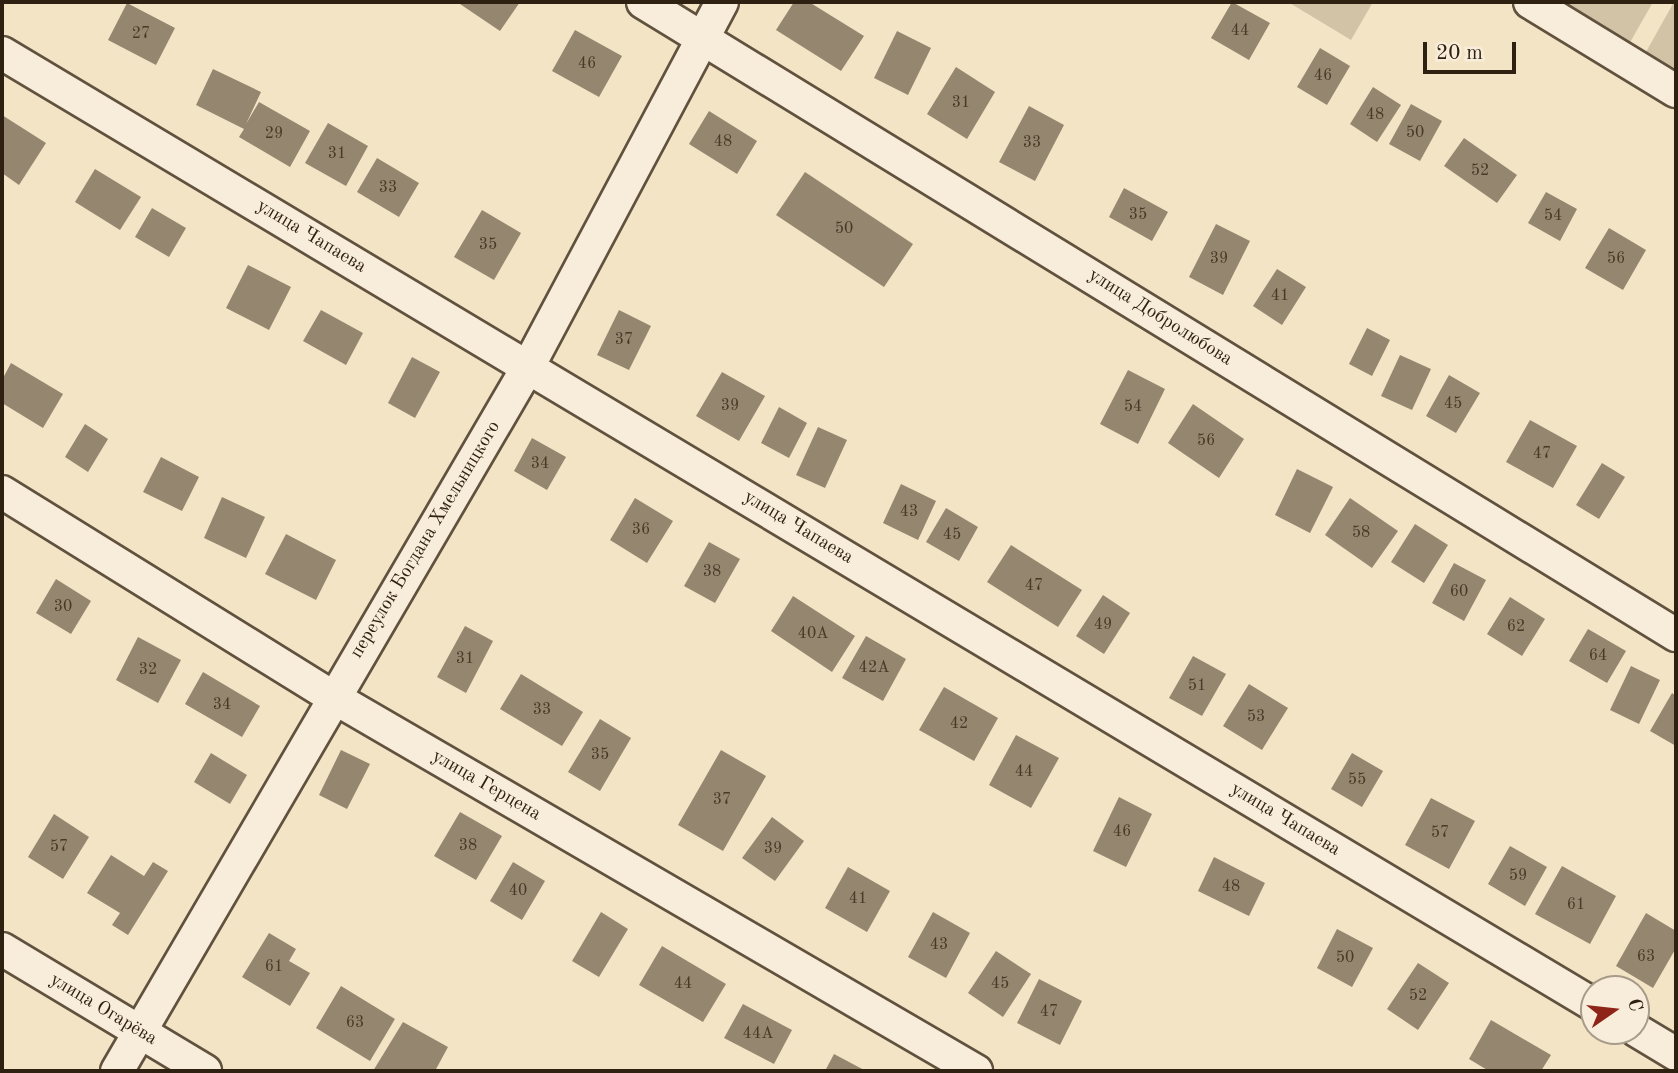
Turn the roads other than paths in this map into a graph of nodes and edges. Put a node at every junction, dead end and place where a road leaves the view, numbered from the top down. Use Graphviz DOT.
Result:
graph roads {
  1 [pos="643,2"];
  2 [pos="722,2"];
  3 [pos="1530,2"];
  4 [pos="703,37"];
  5 [pos="2,52"];
  6 [pos="1676,91"];
  7 [pos="528,367"];
  8 [pos="2,492"];
  9 [pos="1676,635"];
  10 [pos="333,697"];
  11 [pos="2,949"];
  12 [pos="1580,997"];
  13 [pos="138,1032"];
  14 [pos="1650,1038"];
  15 [pos="1676,1054"];
  16 [pos="117,1071"];
  17 [pos="205,1071"];
  18 [pos="976,1071"];
  1 -- 4 [label="street, улица Добролюбова"];
  2 -- 4 [label="street, переулок Богдана Хмельницкого"];
  3 -- 6 [label="street"];
  4 -- 7 [label="street, переулок Богдана Хмельницкого"];
  4 -- 9 [label="street, улица Добролюбова"];
  5 -- 7 [label="street, улица Чапаева"];
  7 -- 10 [label="street, переулок Богдана Хмельницкого"];
  7 -- 12 [label="street, улица Чапаева"];
  8 -- 10 [label="street, улица Герцена"];
  10 -- 13 [label="street, переулок Богдана Хмельницкого"];
  10 -- 18 [label="street, улица Герцена"];
  11 -- 13 [label="street, улица Огарёва"];
  13 -- 16 [label="street, переулок Богдана Хмельницкого"];
  13 -- 17 [label="street, улица Огарёва"];
  14 -- 15 [label="street"];
}
